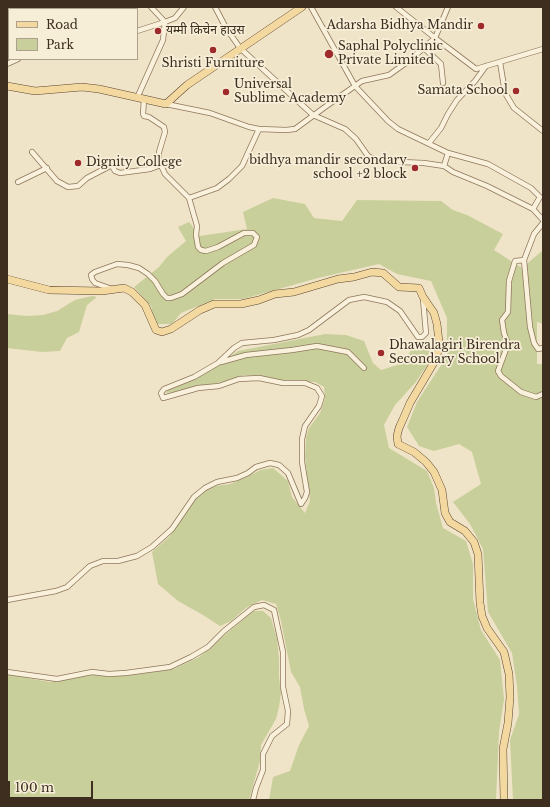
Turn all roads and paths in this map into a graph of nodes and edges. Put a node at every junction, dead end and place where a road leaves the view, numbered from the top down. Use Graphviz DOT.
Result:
graph roads {
  1 [pos="151,7"];
  2 [pos="184,7"];
  3 [pos="215,7"];
  4 [pos="302,7"];
  5 [pos="311,7"];
  6 [pos="396,7"];
  7 [pos="448,7"];
  8 [pos="165,22"];
  9 [pos="138,31"];
  10 [pos="435,38"];
  11 [pos="240,48"];
  12 [pos="424,48"];
  13 [pos="543,49"];
  14 [pos="500,62"];
  15 [pos="486,66"];
  16 [pos="443,83"];
  17 [pos="7,86"];
  18 [pos="355,86"];
  19 [pos="141,99"];
  20 [pos="166,104"];
  21 [pos="313,115"];
  22 [pos="259,129"];
  23 [pos="543,131"];
  24 [pos="429,143"];
  25 [pos="32,152"];
  26 [pos="448,152"];
  27 [pos="161,165"];
  28 [pos="444,166"];
  29 [pos="47,168"];
  30 [pos="18,182"];
  31 [pos="189,198"];
  32 [pos="533,209"];
  33 [pos="543,221"];
  34 [pos="524,260"];
  35 [pos="7,279"];
  36 [pos="112,289"];
  37 [pos="423,297"];
  38 [pos="543,348"];
  39 [pos="218,363"];
  40 [pos="364,368"];
  41 [pos="543,394"];
  42 [pos="7,600"];
  43 [pos="7,672"];
  44 [pos="252,800"];
  45 [pos="504,800"];
  1 -- 8 [label="street"];
  2 -- 8 [label="street"];
  3 -- 11 [label="street"];
  4 -- 11 [label="main road"];
  5 -- 18 [label="street"];
  6 -- 10 [label="street"];
  7 -- 10 [label="street"];
  8 -- 9 [label="street"];
  8 -- 19 [label="street"];
  10 -- 12 [label="street"];
  10 -- 15 [label="street"];
  11 -- 20 [label="main road"];
  11 -- 21 [label="street"];
  12 -- 16 [label="street"];
  12 -- 18 [label="street"];
  13 -- 14 [label="street"];
  14 -- 15 [label="street"];
  14 -- 23 [label="street"];
  15 -- 24 [label="street"];
  17 -- 19 [label="main road"];
  18 -- 21 [label="street"];
  18 -- 24 [label="street"];
  19 -- 20 [label="main road"];
  19 -- 27 [label="street"];
  20 -- 22 [label="street"];
  21 -- 22 [label="street"];
  21 -- 28 [label="street"];
  22 -- 31 [label="street"];
  24 -- 26 [label="street"];
  25 -- 29 [label="street"];
  26 -- 28 [label="street"];
  26 -- 32 [label="street"];
  27 -- 29 [label="street"];
  27 -- 31 [label="street"];
  28 -- 32 [label="street"];
  29 -- 30 [label="street"];
  31 -- 36 [label="street"];
  32 -- 33 [label="street"];
  33 -- 34 [label="street"];
  34 -- 38 [label="street"];
  34 -- 41 [label="street"];
  35 -- 36 [label="main road"];
  36 -- 37 [label="main road"];
  37 -- 39 [label="street"];
  37 -- 45 [label="main road"];
  39 -- 40 [label="street"];
  39 -- 42 [label="street"];
  43 -- 44 [label="street"];
}
